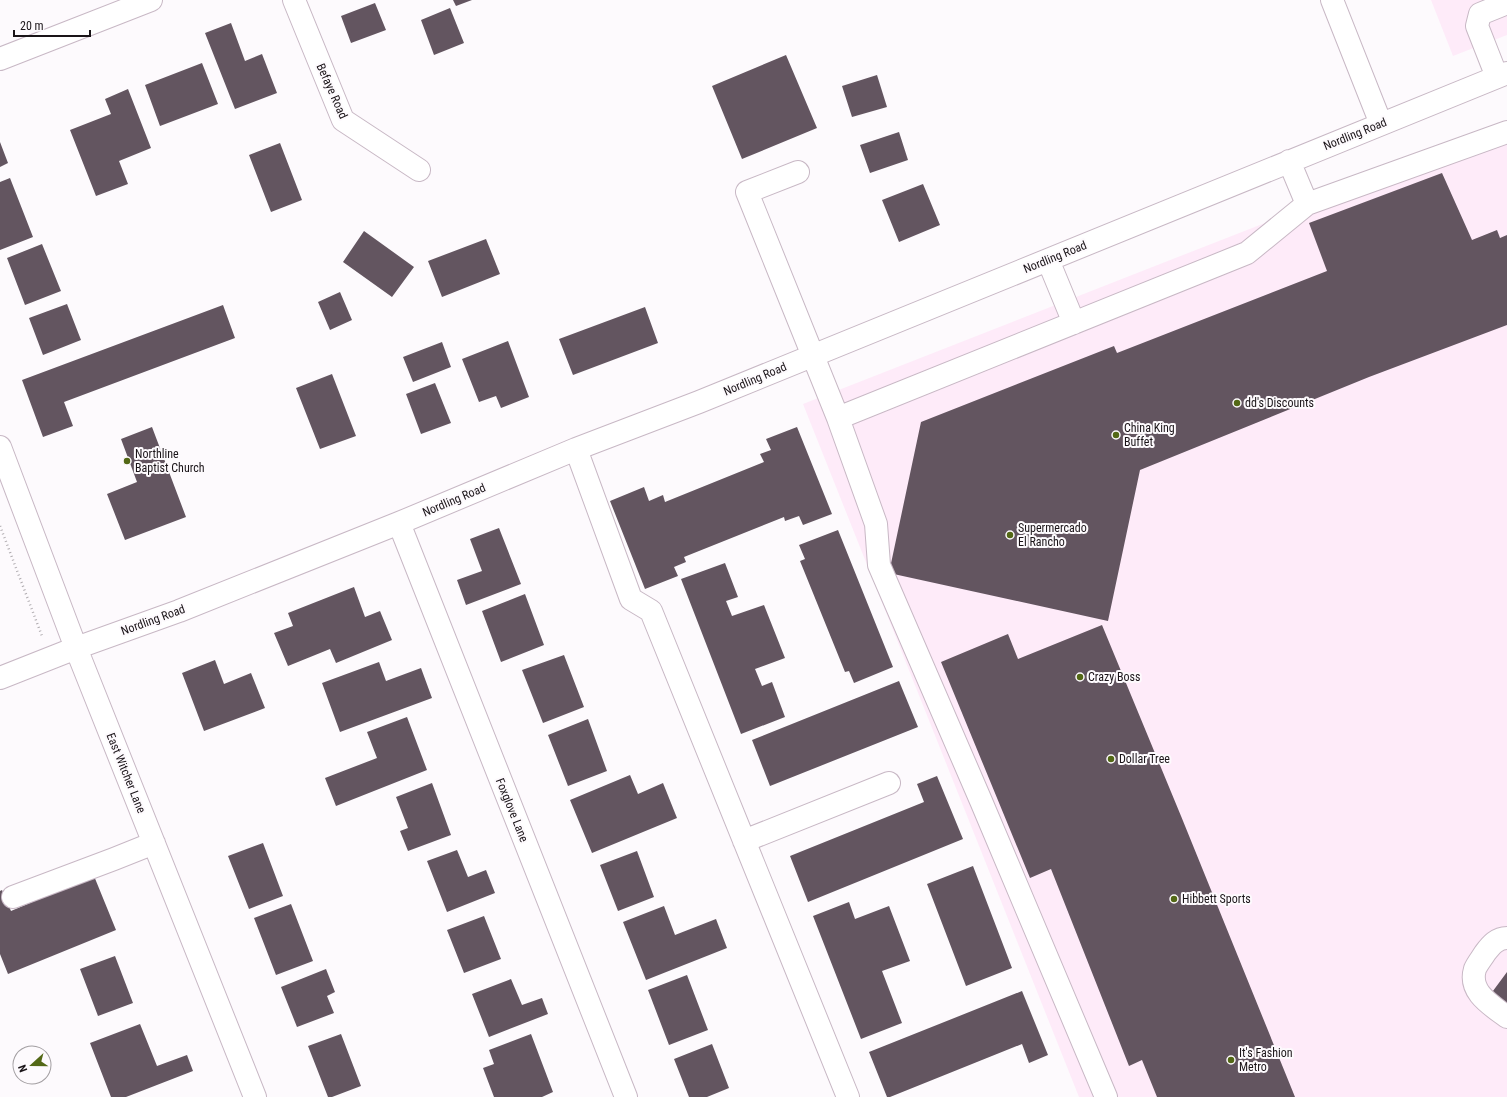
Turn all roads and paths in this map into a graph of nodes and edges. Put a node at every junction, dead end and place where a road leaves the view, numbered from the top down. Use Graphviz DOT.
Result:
graph roads {
  1 [pos="151,0"];
  2 [pos="294,0"];
  3 [pos="1332,0"];
  4 [pos="1507,3"];
  5 [pos="0,59"];
  6 [pos="1502,75"];
  7 [pos="1381,124"];
  8 [pos="1507,132"];
  9 [pos="1289,161"];
  10 [pos="419,170"];
  11 [pos="798,172"];
  12 [pos="1307,204"];
  13 [pos="1048,260"];
  14 [pos="1074,323"];
  15 [pos="813,355"];
  16 [pos="838,418"];
  17 [pos="0,447"];
  18 [pos="576,449"];
  19 [pos="399,523"];
  20 [pos="0,526"];
  21 [pos="43,638"];
  22 [pos="76,648"];
  23 [pos="0,678"];
  24 [pos="889,783"];
  25 [pos="744,841"];
  26 [pos="154,843"];
  27 [pos="13,897"];
  28 [pos="1507,938"];
  29 [pos="1507,1016"];
  30 [pos="255,1097"];
  31 [pos="626,1097"];
  32 [pos="848,1097"];
  33 [pos="1106,1097"];
  1 -- 5 [label="street"];
  2 -- 10 [label="street, Befaye Road"];
  3 -- 7 [label="street"];
  4 -- 6 [label="street"];
  6 -- 7 [label="street, Nordling Road"];
  7 -- 9 [label="street, Nordling Road"];
  8 -- 12 [label="street"];
  9 -- 12 [label="street"];
  9 -- 13 [label="street, Nordling Road"];
  11 -- 15 [label="street"];
  12 -- 14 [label="street"];
  13 -- 14 [label="street"];
  13 -- 15 [label="street, Nordling Road"];
  14 -- 16 [label="street"];
  15 -- 16 [label="street"];
  15 -- 18 [label="street, Nordling Road"];
  16 -- 33 [label="street"];
  17 -- 22 [label="street, East Witcher Lane"];
  18 -- 19 [label="street, Nordling Road"];
  18 -- 25 [label="street"];
  19 -- 22 [label="street, Nordling Road"];
  19 -- 31 [label="street, Foxglove Lane"];
  20 -- 21 [label="path"];
  22 -- 23 [label="street, Nordling Road"];
  22 -- 26 [label="street, East Witcher Lane"];
  24 -- 25 [label="street"];
  25 -- 32 [label="street"];
  26 -- 27 [label="street"];
  26 -- 30 [label="street, East Witcher Lane"];
  28 -- 29 [label="street"];
}
